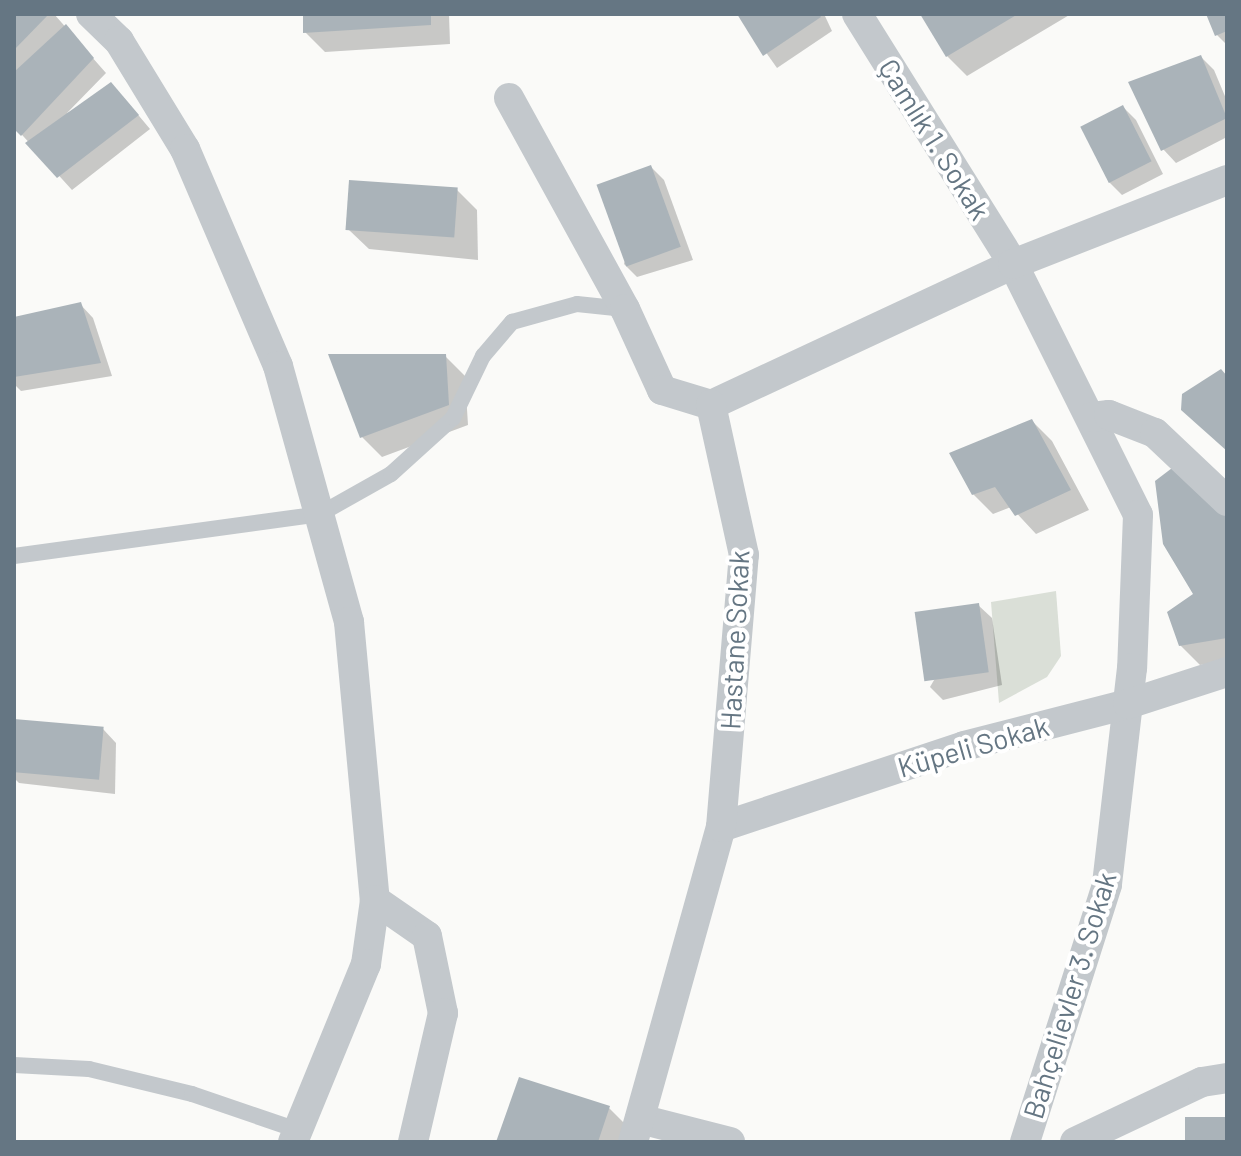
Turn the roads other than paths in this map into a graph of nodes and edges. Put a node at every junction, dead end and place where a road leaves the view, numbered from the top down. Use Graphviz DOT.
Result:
graph roads {
  1 [pos="91,14"];
  2 [pos="857,14"];
  3 [pos="509,98"];
  4 [pos="1227,180"];
  5 [pos="1013,264"];
  6 [pos="625,309"];
  7 [pos="711,405"];
  8 [pos="1092,417"];
  9 [pos="1227,501"];
  10 [pos="320,514"];
  11 [pos="14,556"];
  12 [pos="1227,672"];
  13 [pos="1128,704"];
  14 [pos="721,827"];
  15 [pos="375,900"];
  16 [pos="14,1065"];
  17 [pos="1227,1078"];
  18 [pos="636,1130"];
  19 [pos="296,1137"];
  20 [pos="413,1142"];
  21 [pos="730,1142"];
  22 [pos="1025,1142"];
  23 [pos="1075,1142"];
  1 -- 10 [label="street"];
  2 -- 5 [label="street, Çamlık 1. Sokak"];
  3 -- 6 [label="street"];
  4 -- 5 [label="street"];
  5 -- 7 [label="street"];
  5 -- 8 [label="street, Çamlık 1. Sokak"];
  6 -- 7 [label="street"];
  6 -- 10 [label="lane"];
  7 -- 14 [label="street, Hastane Sokak"];
  8 -- 9 [label="street"];
  8 -- 13 [label="street, Bahçelievler 3. Sokak"];
  10 -- 11 [label="lane"];
  10 -- 15 [label="street"];
  12 -- 13 [label="street, Küpeli Sokak"];
  13 -- 14 [label="street, Küpeli Sokak"];
  13 -- 22 [label="street, Bahçelievler 3. Sokak"];
  14 -- 18 [label="street, Hastane Sokak"];
  15 -- 19 [label="street"];
  15 -- 20 [label="street"];
  16 -- 19 [label="lane"];
  17 -- 23 [label="street"];
  18 -- 21 [label="street"];
}
